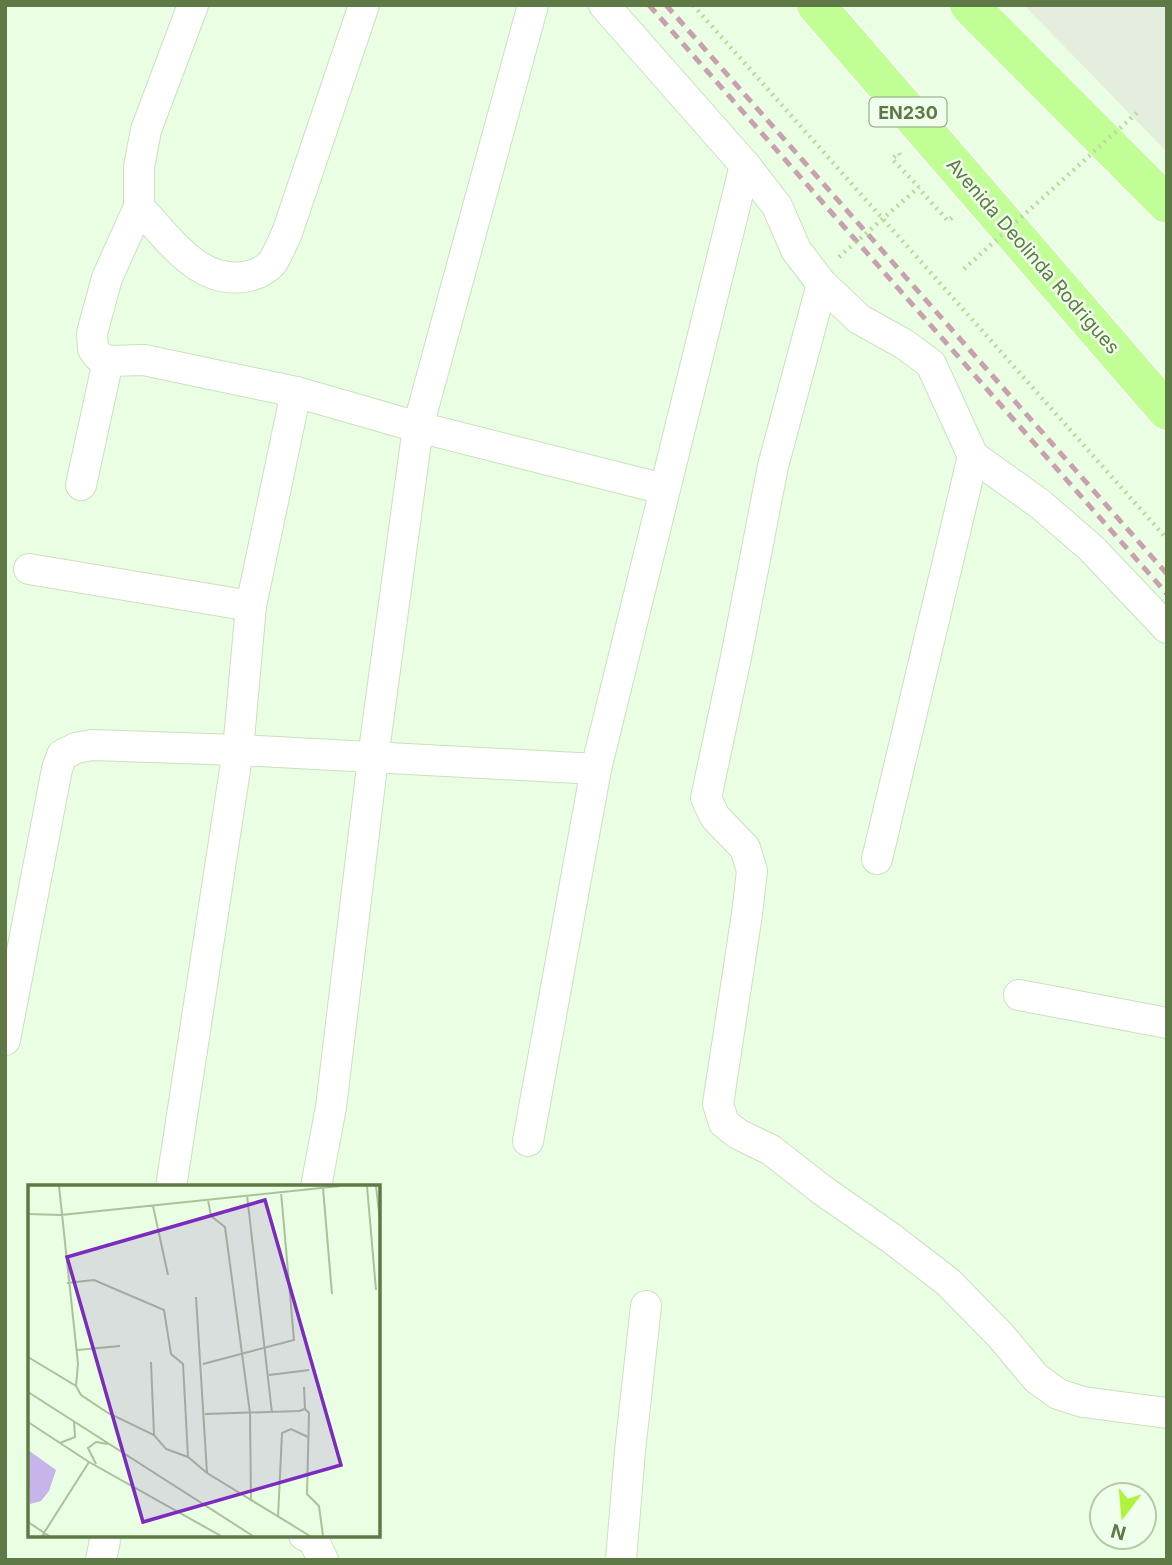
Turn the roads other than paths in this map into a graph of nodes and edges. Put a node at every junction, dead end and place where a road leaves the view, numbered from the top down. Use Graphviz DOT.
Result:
graph roads {
  1 [pos="194,5"];
  2 [pos="364,5"];
  3 [pos="533,5"];
  4 [pos="604,5"];
  5 [pos="816,5"];
  6 [pos="969,5"];
  7 [pos="745,165"];
  8 [pos="1167,204"];
  9 [pos="139,207"];
  10 [pos="822,284"];
  11 [pos="108,361"];
  12 [pos="296,392"];
  13 [pos="1167,411"];
  14 [pos="418,427"];
  15 [pos="973,456"];
  16 [pos="81,485"];
  17 [pos="664,489"];
  18 [pos="29,569"];
  19 [pos="251,606"];
  20 [pos="1167,628"];
  21 [pos="239,750"];
  22 [pos="373,758"];
  23 [pos="596,769"];
  24 [pos="877,859"];
  25 [pos="1019,995"];
  26 [pos="1167,1023"];
  27 [pos="5,1040"];
  28 [pos="528,1141"];
  29 [pos="171,1185"];
  30 [pos="316,1185"];
  31 [pos="646,1306"];
  32 [pos="1167,1413"];
  33 [pos="106,1537"];
  34 [pos="307,1537"];
  35 [pos="102,1560"];
  36 [pos="323,1560"];
  37 [pos="621,1560"];
  1 -- 9 [label="street"];
  2 -- 9 [label="street"];
  3 -- 14 [label="street"];
  4 -- 7 [label="street"];
  5 -- 13 [label="highway, Avenida Deolinda Rodrigues / EN230"];
  6 -- 8 [label="highway"];
  7 -- 10 [label="street"];
  7 -- 17 [label="street"];
  9 -- 11 [label="street"];
  10 -- 15 [label="street"];
  10 -- 32 [label="street"];
  11 -- 12 [label="street"];
  11 -- 16 [label="street"];
  12 -- 14 [label="street"];
  12 -- 19 [label="street"];
  14 -- 17 [label="street"];
  14 -- 22 [label="street"];
  15 -- 20 [label="street"];
  15 -- 24 [label="street"];
  17 -- 23 [label="street"];
  18 -- 19 [label="street"];
  19 -- 21 [label="street"];
  21 -- 22 [label="street"];
  21 -- 27 [label="street"];
  21 -- 29 [label="street"];
  22 -- 23 [label="street"];
  22 -- 30 [label="street"];
  23 -- 28 [label="street"];
  25 -- 26 [label="street"];
  31 -- 37 [label="street"];
  33 -- 35 [label="street"];
  34 -- 36 [label="street"];
}
